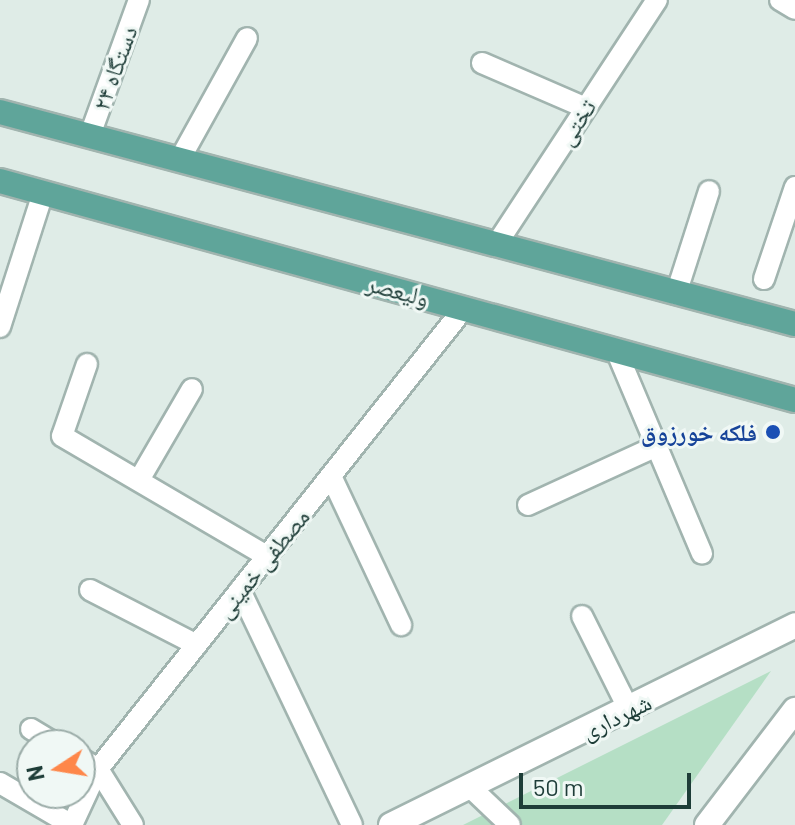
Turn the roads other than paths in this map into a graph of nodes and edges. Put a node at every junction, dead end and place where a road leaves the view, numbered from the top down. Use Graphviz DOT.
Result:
graph roads {
  1 [pos="139,0"];
  2 [pos="657,0"];
  3 [pos="780,0"];
  4 [pos="795,9"];
  5 [pos="247,38"];
  6 [pos="482,63"];
  7 [pos="586,108"];
  8 [pos="0,112"];
  9 [pos="90,135"];
  10 [pos="180,159"];
  11 [pos="0,181"];
  12 [pos="795,187"];
  13 [pos="709,191"];
  14 [pos="43,193"];
  15 [pos="496,245"];
  16 [pos="764,279"];
  17 [pos="676,294"];
  18 [pos="464,308"];
  19 [pos="795,324"];
  20 [pos="0,327"];
  21 [pos="616,350"];
  22 [pos="87,364"];
  23 [pos="192,389"];
  24 [pos="795,400"];
  25 [pos="657,446"];
  26 [pos="331,476"];
  27 [pos="139,480"];
  28 [pos="528,505"];
  29 [pos="702,554"];
  30 [pos="268,557"];
  31 [pos="90,590"];
  32 [pos="240,590"];
  33 [pos="582,616"];
  34 [pos="401,625"];
  35 [pos="795,625"];
  36 [pos="197,645"];
  37 [pos="629,710"];
  38 [pos="792,718"];
  39 [pos="98,769"];
  40 [pos="0,783"];
  41 [pos="470,787"];
  42 [pos="72,825"];
  43 [pos="133,825"];
  44 [pos="352,825"];
  45 [pos="391,825"];
  46 [pos="510,825"];
  47 [pos="707,825"];
  1 -- 9 [label="street, ۲۴ دستگاه"];
  2 -- 7 [label="street, تختی"];
  3 -- 4 [label="street"];
  5 -- 10 [label="street"];
  6 -- 7 [label="street"];
  7 -- 15 [label="street, تختی"];
  8 -- 9 [label="main road"];
  9 -- 10 [label="main road"];
  10 -- 15 [label="main road"];
  11 -- 14 [label="main road, ولیعصر"];
  12 -- 16 [label="street"];
  13 -- 17 [label="street"];
  14 -- 18 [label="main road, ولیعصر"];
  14 -- 20 [label="street"];
  15 -- 17 [label="main road"];
  17 -- 19 [label="main road"];
  18 -- 21 [label="main road, ولیعصر"];
  18 -- 26 [label="street, مصطفی خمینی"];
  21 -- 24 [label="main road, ولیعصر"];
  21 -- 25 [label="street"];
  22 -- 27 [label="street"];
  23 -- 27 [label="street"];
  25 -- 28 [label="street"];
  25 -- 29 [label="street"];
  26 -- 30 [label="street, مصطفی خمینی"];
  26 -- 34 [label="street"];
  27 -- 30 [label="street"];
  30 -- 32 [label="street, مصطفی خمینی"];
  31 -- 36 [label="street"];
  32 -- 36 [label="street, مصطفی خمینی"];
  32 -- 44 [label="street"];
  33 -- 37 [label="street"];
  35 -- 37 [label="main road, شهرداری"];
  36 -- 39 [label="street, مصطفی خمینی"];
  37 -- 41 [label="main road, شهرداری"];
  38 -- 47 [label="main road"];
  39 -- 42 [label="street, مصطفی خمینی"];
  39 -- 43 [label="street"];
  40 -- 42 [label="street"];
  41 -- 45 [label="main road, شهرداری"];
  41 -- 46 [label="street"];
}
